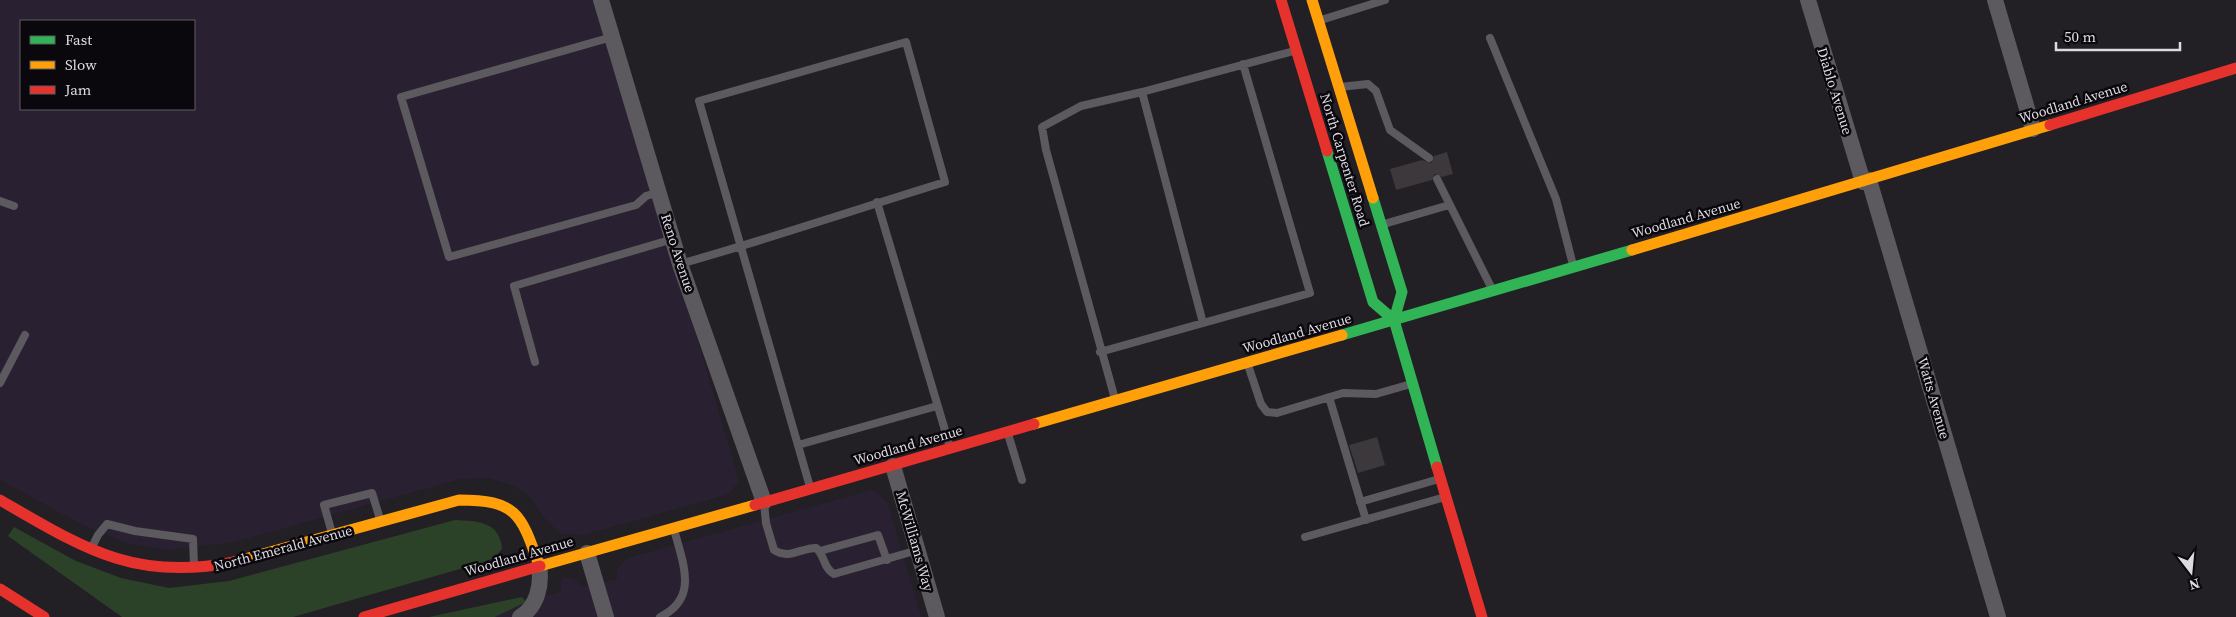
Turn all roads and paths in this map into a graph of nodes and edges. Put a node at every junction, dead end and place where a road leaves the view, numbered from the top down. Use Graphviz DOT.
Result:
graph roads {
  1 [pos="601,0"];
  2 [pos="1281,0"];
  3 [pos="1312,0"];
  4 [pos="1385,0"];
  5 [pos="1808,0"];
  6 [pos="1995,0"];
  7 [pos="1319,21"];
  8 [pos="612,37"];
  9 [pos="1490,38"];
  10 [pos="1296,51"];
  11 [pos="1244,64"];
  12 [pos="2236,68"];
  13 [pos="1339,87"];
  14 [pos="1142,92"];
  15 [pos="2034,129"];
  16 [pos="1429,158"];
  17 [pos="1437,178"];
  18 [pos="1866,181"];
  19 [pos="658,192"];
  20 [pos="0,202"];
  21 [pos="877,202"];
  22 [pos="1449,205"];
  23 [pos="14,206"];
  24 [pos="1382,225"];
  25 [pos="673,239"];
  26 [pos="742,245"];
  27 [pos="680,264"];
  28 [pos="1573,267"];
  29 [pos="1493,291"];
  30 [pos="1394,320"];
  31 [pos="1203,323"];
  32 [pos="25,335"];
  33 [pos="1100,352"];
  34 [pos="535,362"];
  35 [pos="1247,363"];
  36 [pos="0,383"];
  37 [pos="1413,384"];
  38 [pos="1329,398"];
  39 [pos="1115,401"];
  40 [pos="937,406"];
  41 [pos="1008,432"];
  42 [pos="798,445"];
  43 [pos="951,449"];
  44 [pos="893,466"];
  45 [pos="1441,479"];
  46 [pos="1022,480"];
  47 [pos="811,489"];
  48 [pos="1447,497"];
  49 [pos="0,500"];
  50 [pos="764,502"];
  51 [pos="1360,502"];
  52 [pos="1366,520"];
  53 [pos="381,522"];
  54 [pos="673,528"];
  55 [pos="332,535"];
  56 [pos="1305,537"];
  57 [pos="918,550"];
  58 [pos="91,551"];
  59 [pos="820,551"];
  60 [pos="587,553"];
  61 [pos="887,560"];
  62 [pos="539,565"];
  63 [pos="194,570"];
  64 [pos="0,589"];
  65 [pos="44,617"];
  66 [pos="364,617"];
  67 [pos="520,617"];
  68 [pos="606,617"];
  69 [pos="660,617"];
  70 [pos="937,617"];
  71 [pos="1482,617"];
  72 [pos="1998,617"];
  1 -- 8 [label="street, Reno Avenue"];
  2 -- 10 [label="main road, North Carpenter Road"];
  3 -- 7 [label="main road, North Carpenter Road"];
  4 -- 7 [label="lane"];
  5 -- 18 [label="street, Diablo Avenue"];
  6 -- 15 [label="street"];
  7 -- 13 [label="main road, North Carpenter Road"];
  8 -- 19 [label="street, Reno Avenue"];
  8 -- 19 [label="lane"];
  9 -- 28 [label="lane"];
  10 -- 11 [label="lane"];
  10 -- 30 [label="main road, North Carpenter Road"];
  11 -- 14 [label="lane"];
  11 -- 31 [label="lane"];
  12 -- 15 [label="main road, Woodland Avenue"];
  13 -- 16 [label="lane"];
  13 -- 24 [label="main road, North Carpenter Road"];
  14 -- 31 [label="lane"];
  14 -- 33 [label="lane"];
  15 -- 18 [label="main road, Woodland Avenue"];
  17 -- 22 [label="lane"];
  18 -- 28 [label="main road, Woodland Avenue"];
  18 -- 72 [label="street, Watts Avenue"];
  19 -- 25 [label="street, Reno Avenue"];
  20 -- 23 [label="lane"];
  21 -- 26 [label="lane"];
  21 -- 26 [label="lane"];
  21 -- 40 [label="lane"];
  22 -- 24 [label="lane"];
  22 -- 29 [label="lane"];
  24 -- 30 [label="main road, North Carpenter Road"];
  25 -- 27 [label="street, Reno Avenue"];
  25 -- 34 [label="lane"];
  26 -- 27 [label="lane"];
  26 -- 42 [label="lane"];
  27 -- 50 [label="street, Reno Avenue"];
  28 -- 29 [label="main road, Woodland Avenue"];
  29 -- 30 [label="main road, Woodland Avenue"];
  30 -- 35 [label="main road, Woodland Avenue"];
  30 -- 37 [label="main road"];
  31 -- 33 [label="lane"];
  32 -- 36 [label="lane"];
  33 -- 39 [label="lane"];
  35 -- 38 [label="lane"];
  35 -- 39 [label="main road, Woodland Avenue"];
  37 -- 38 [label="lane"];
  37 -- 45 [label="main road"];
  38 -- 51 [label="lane"];
  39 -- 41 [label="main road, Woodland Avenue"];
  40 -- 42 [label="lane"];
  40 -- 43 [label="lane"];
  41 -- 43 [label="main road, Woodland Avenue"];
  41 -- 46 [label="lane"];
  42 -- 47 [label="lane"];
  43 -- 44 [label="main road, Woodland Avenue"];
  44 -- 47 [label="main road, Woodland Avenue"];
  44 -- 57 [label="street, McWilliams Way"];
  45 -- 48 [label="main road"];
  45 -- 51 [label="lane"];
  47 -- 50 [label="main road, Woodland Avenue"];
  48 -- 52 [label="lane"];
  48 -- 71 [label="main road"];
  49 -- 58 [label="main road, North Emerald Avenue"];
  50 -- 54 [label="main road, Woodland Avenue"];
  50 -- 59 [label="lane"];
  51 -- 52 [label="lane"];
  52 -- 56 [label="lane"];
  53 -- 55 [label="main road, North Emerald Avenue"];
  53 -- 55 [label="lane"];
  53 -- 62 [label="main road, North Emerald Avenue"];
  54 -- 60 [label="main road, Woodland Avenue"];
  54 -- 69 [label="lane"];
  55 -- 63 [label="main road, North Emerald Avenue"];
  57 -- 61 [label="lane"];
  57 -- 70 [label="street, McWilliams Way"];
  58 -- 63 [label="main road, North Emerald Avenue"];
  58 -- 63 [label="lane"];
  59 -- 61 [label="lane"];
  59 -- 61 [label="lane"];
  60 -- 62 [label="main road, Woodland Avenue"];
  60 -- 68 [label="street"];
  62 -- 66 [label="main road, Woodland Avenue"];
  62 -- 67 [label="street"];
  64 -- 65 [label="main road"];
}
